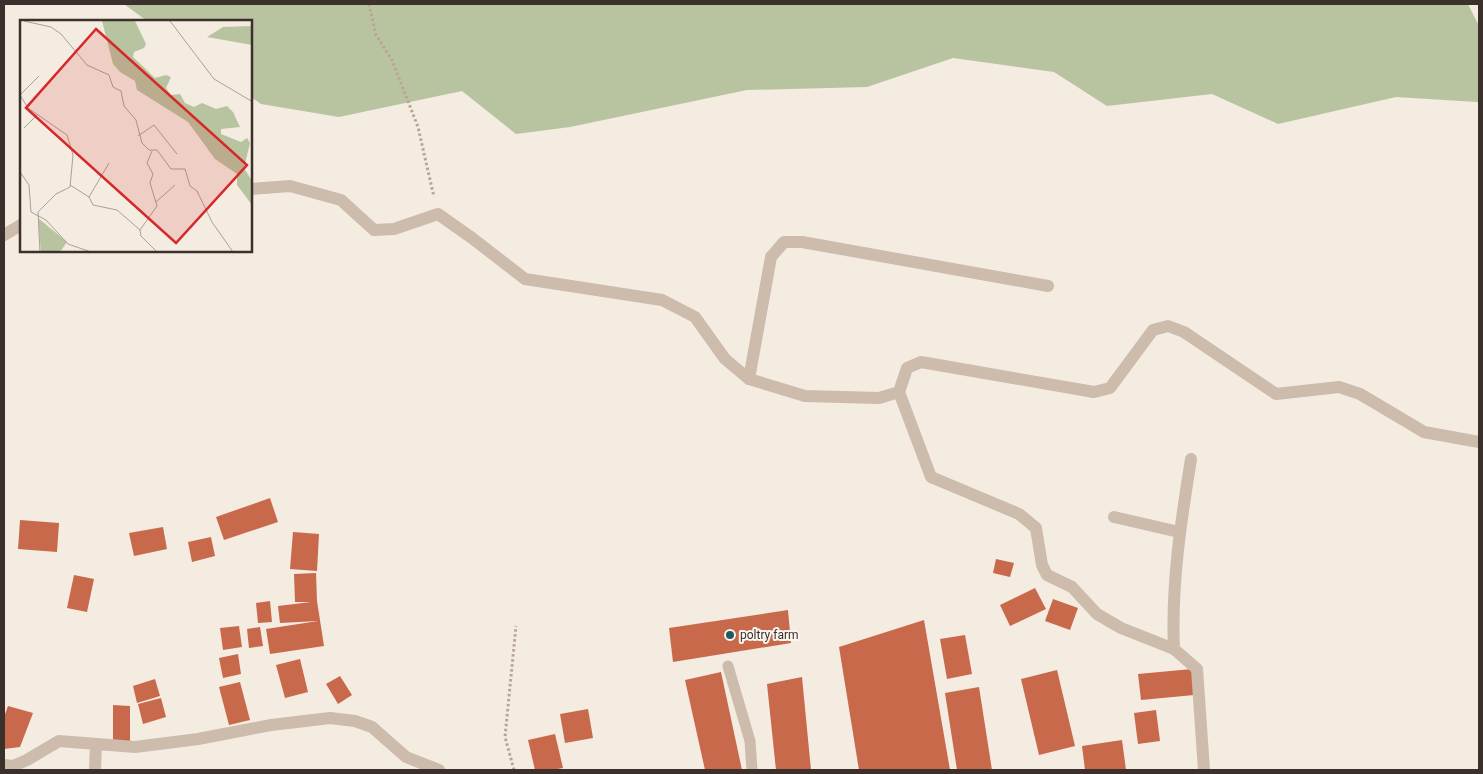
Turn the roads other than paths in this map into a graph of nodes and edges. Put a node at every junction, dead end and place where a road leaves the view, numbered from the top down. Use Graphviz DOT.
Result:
graph roads {
  1 [pos="252,189"];
  2 [pos="20,226"];
  3 [pos="4,235"];
  4 [pos="1048,286"];
  5 [pos="749,379"];
  6 [pos="899,392"];
  7 [pos="1479,442"];
  8 [pos="1191,459"];
  9 [pos="1114,517"];
  10 [pos="1180,532"];
  11 [pos="1174,649"];
  12 [pos="728,666"];
  13 [pos="96,744"];
  14 [pos="4,765"];
  15 [pos="95,770"];
  16 [pos="439,770"];
  17 [pos="752,770"];
  18 [pos="1204,770"];
  1 -- 5 [label="street"];
  2 -- 3 [label="street"];
  4 -- 5 [label="street"];
  5 -- 6 [label="street"];
  6 -- 7 [label="street"];
  6 -- 11 [label="street"];
  8 -- 10 [label="street"];
  9 -- 10 [label="street"];
  10 -- 11 [label="street"];
  11 -- 18 [label="street"];
  12 -- 17 [label="lane"];
  13 -- 14 [label="street"];
  13 -- 15 [label="street"];
  13 -- 16 [label="street"];
}
